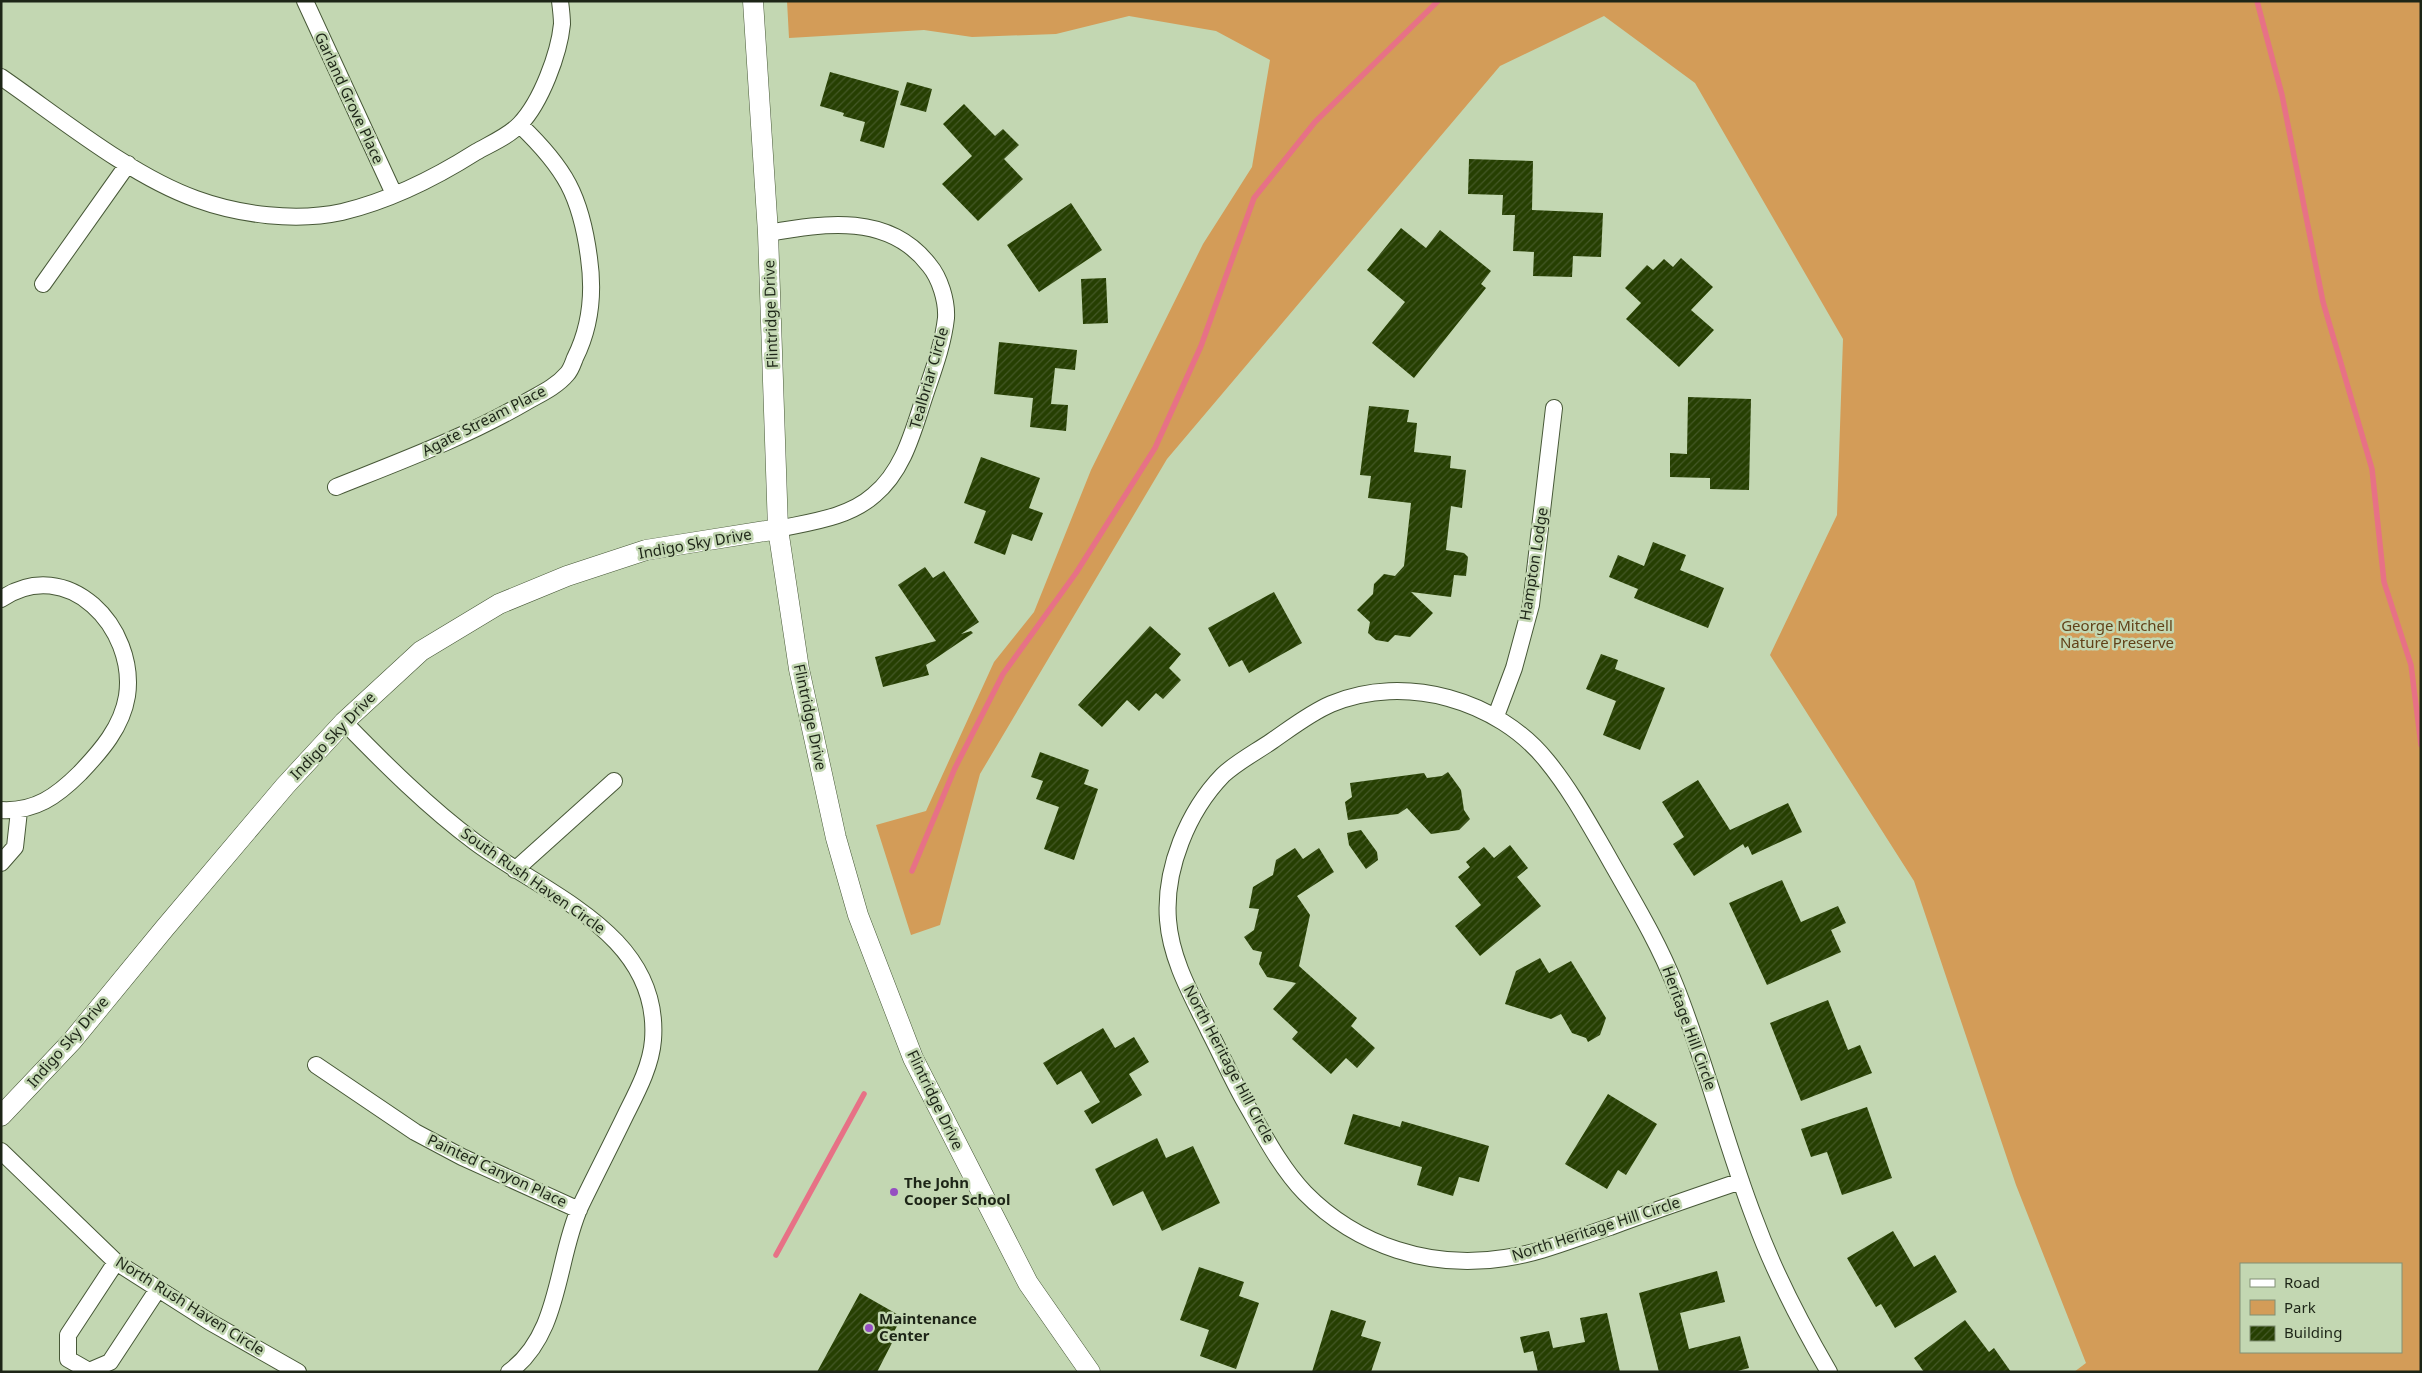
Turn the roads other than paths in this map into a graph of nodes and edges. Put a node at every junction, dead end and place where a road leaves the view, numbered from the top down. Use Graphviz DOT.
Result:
graph roads {
  1 [pos="304,1"];
  2 [pos="560,1"];
  3 [pos="753,1"];
  4 [pos="1,78"];
  5 [pos="520,125"];
  6 [pos="128,164"];
  7 [pos="394,194"];
  8 [pos="768,233"];
  9 [pos="43,284"];
  10 [pos="1554,408"];
  11 [pos="336,486"];
  12 [pos="778,529"];
  13 [pos="1,599"];
  14 [pos="1496,716"];
  15 [pos="344,722"];
  16 [pos="614,781"];
  17 [pos="1,810"];
  18 [pos="19,811"];
  19 [pos="1,864"];
  20 [pos="515,870"];
  21 [pos="316,1065"];
  22 [pos="1,1116"];
  23 [pos="1,1151"];
  24 [pos="1741,1181"];
  25 [pos="579,1210"];
  26 [pos="116,1262"];
  27 [pos="158,1289"];
  28 [pos="298,1372"];
  29 [pos="509,1372"];
  30 [pos="1090,1372"];
  31 [pos="1829,1372"];
  1 -- 7 [label="street, Garland Grove Place"];
  2 -- 5 [label="street"];
  3 -- 8 [label="street, Flintridge Drive"];
  4 -- 6 [label="street"];
  5 -- 7 [label="street"];
  5 -- 11 [label="street, Agate Stream Place"];
  6 -- 7 [label="street"];
  6 -- 9 [label="street"];
  8 -- 12 [label="street, Flintridge Drive"];
  8 -- 12 [label="street, Tealbriar Circle"];
  10 -- 14 [label="street, Hampton Lodge"];
  12 -- 15 [label="street, Indigo Sky Drive"];
  12 -- 30 [label="street, Flintridge Drive"];
  13 -- 18 [label="street"];
  14 -- 24 [label="street, Heritage Hill Circle"];
  14 -- 24 [label="street, North Heritage Hill Circle"];
  15 -- 20 [label="street, South Rush Haven Circle"];
  15 -- 22 [label="street, Indigo Sky Drive"];
  16 -- 20 [label="street"];
  17 -- 18 [label="street"];
  18 -- 19 [label="street"];
  20 -- 25 [label="street, South Rush Haven Circle"];
  21 -- 25 [label="street, Painted Canyon Place"];
  23 -- 26 [label="street, North Rush Haven Circle"];
  24 -- 31 [label="street, Heritage Hill Circle"];
  25 -- 29 [label="street"];
  26 -- 27 [label="street, North Rush Haven Circle"];
  26 -- 27 [label="street"];
  27 -- 28 [label="street, North Rush Haven Circle"];
}
